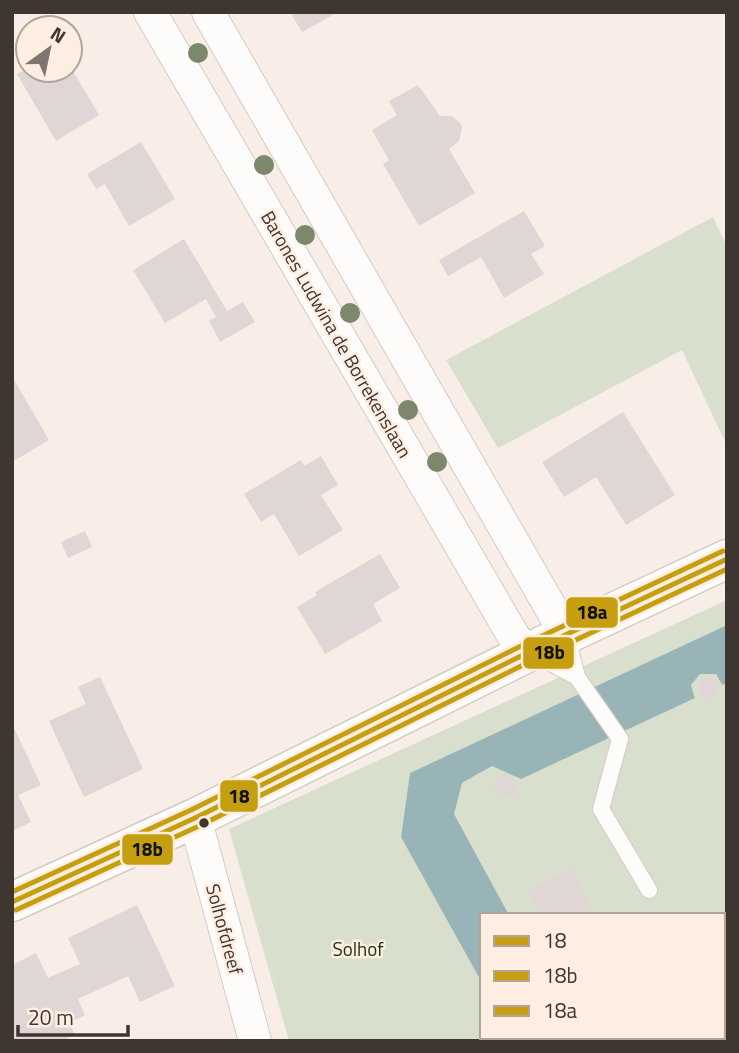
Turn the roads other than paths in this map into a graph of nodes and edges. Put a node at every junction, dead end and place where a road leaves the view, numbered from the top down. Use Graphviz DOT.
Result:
graph roads {
  1 [pos="150,12"];
  2 [pos="208,12"];
  3 [pos="727,559"];
  4 [pos="566,635"];
  5 [pos="529,652"];
  6 [pos="581,683"];
  7 [pos="195,818"];
  8 [pos="649,890"];
  9 [pos="12,902"];
  10 [pos="255,1041"];
  1 -- 5 [label="street, Barones Ludwina de Borrekenslaan"];
  2 -- 4 [label="street"];
  3 -- 4 [label="street"];
  4 -- 5 [label="street"];
  4 -- 6 [label="lane"];
  5 -- 6 [label="lane"];
  5 -- 7 [label="street"];
  6 -- 8 [label="lane"];
  7 -- 9 [label="street"];
  7 -- 10 [label="street, Solhofdreef"];
}
